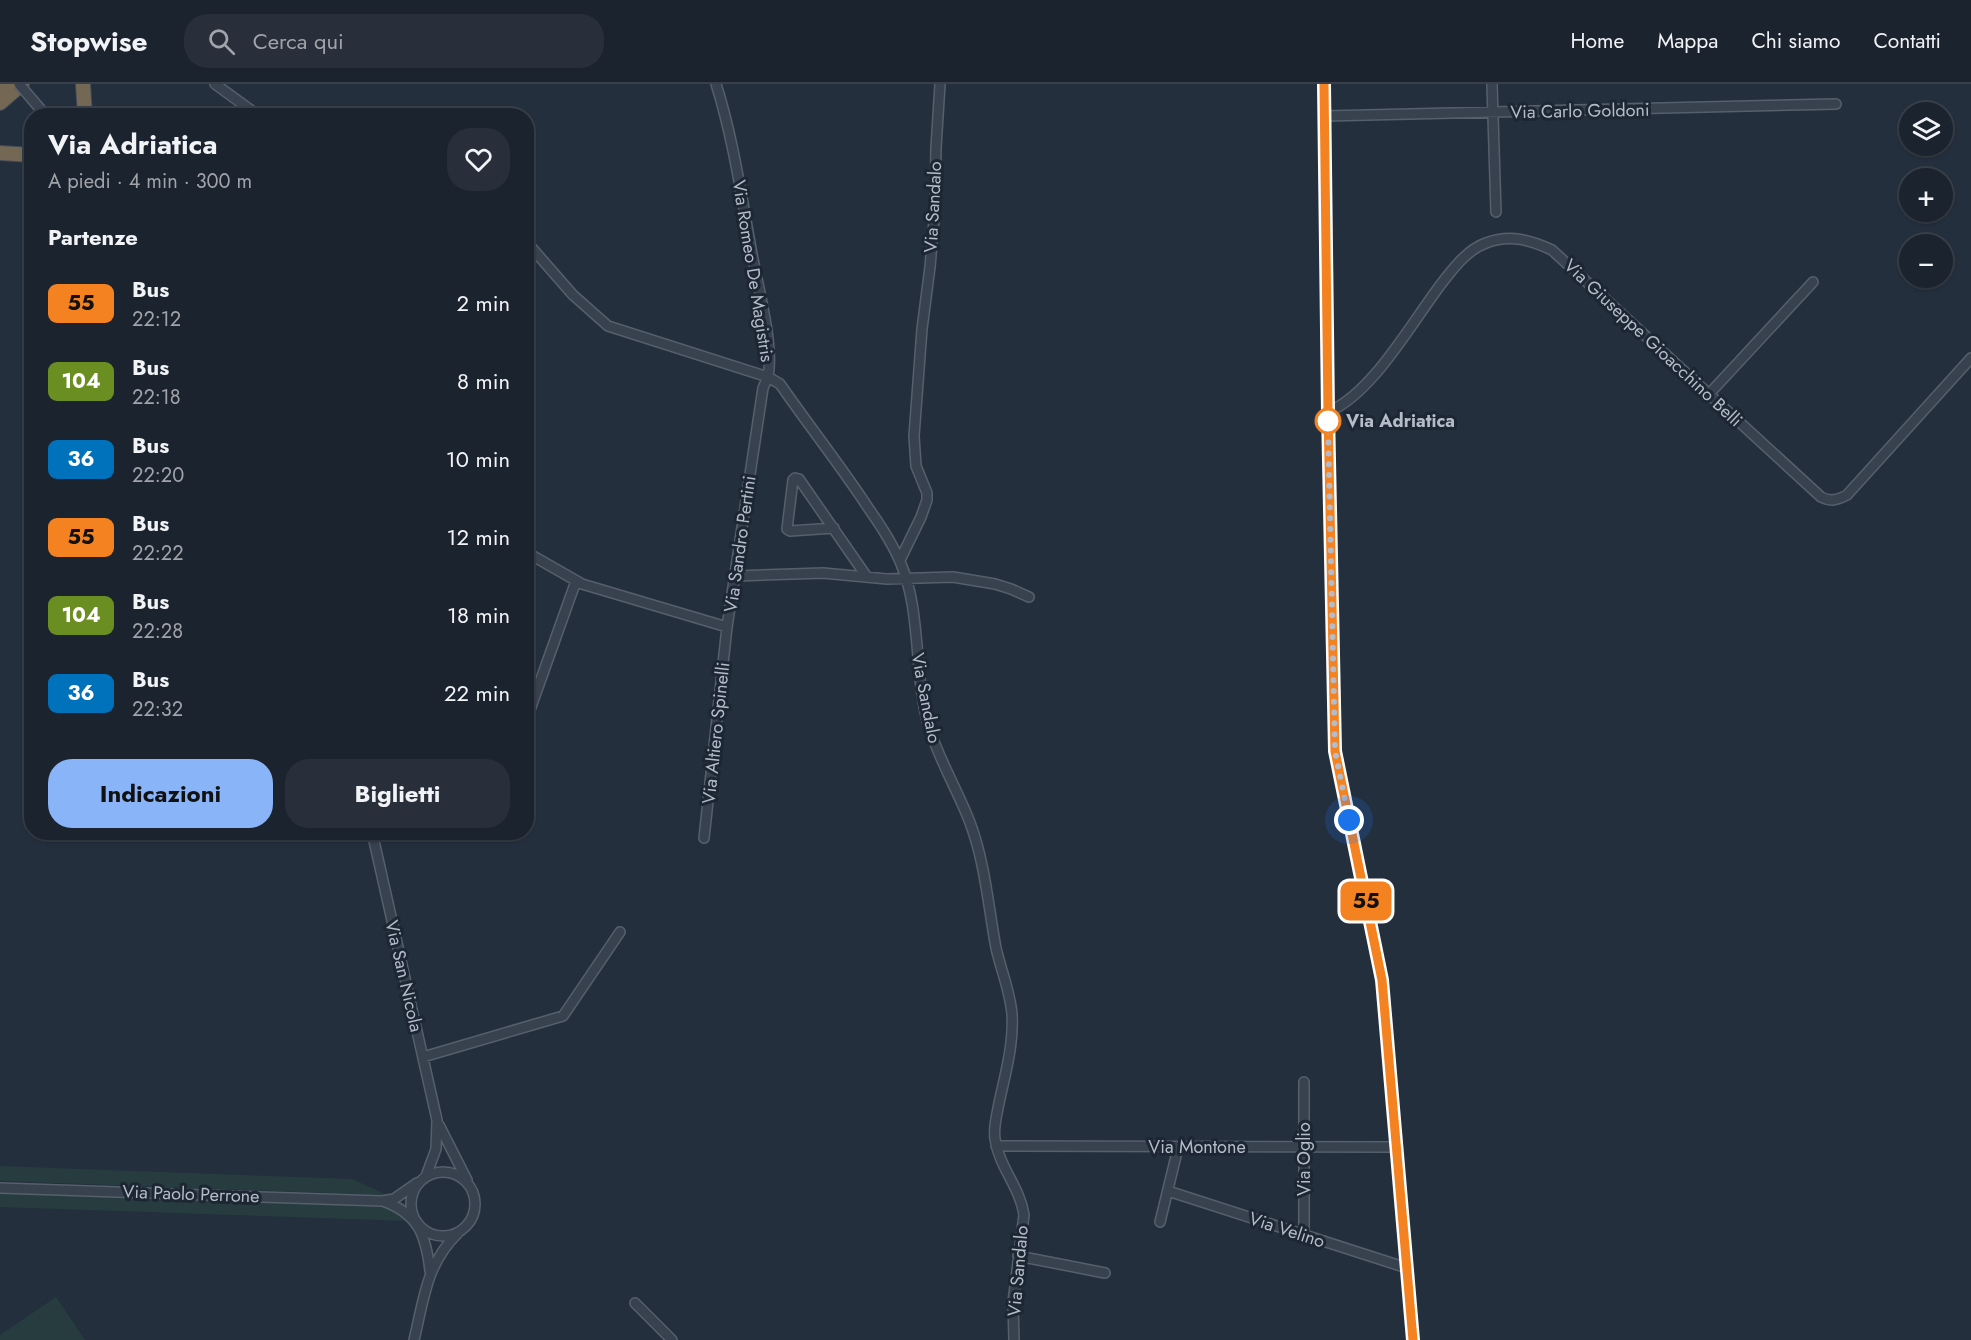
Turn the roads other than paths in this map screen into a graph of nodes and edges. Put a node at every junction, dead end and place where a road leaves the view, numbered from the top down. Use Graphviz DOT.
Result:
graph roads {
  1 [pos="5,84"];
  2 [pos="20,84"];
  3 [pos="83,84"];
  4 [pos="215,84"];
  5 [pos="716,84"];
  6 [pos="940,84"];
  7 [pos="1324,84"];
  8 [pos="1492,84"];
  9 [pos="0,88"];
  10 [pos="0,103"];
  11 [pos="1836,104"];
  12 [pos="40,108"];
  13 [pos="84,108"];
  14 [pos="248,108"];
  15 [pos="1492,113"];
  16 [pos="1325,116"];
  17 [pos="0,153"];
  18 [pos="24,154"];
  19 [pos="1496,212"];
  20 [pos="534,252"];
  21 [pos="1813,282"];
  22 [pos="1971,358"];
  23 [pos="768,377"];
  24 [pos="1709,394"];
  25 [pos="1328,412"];
  26 [pos="834,528"];
  27 [pos="534,557"];
  28 [pos="900,560"];
  29 [pos="736,576"];
  30 [pos="867,577"];
  31 [pos="907,579"];
  32 [pos="576,581"];
  33 [pos="1029,597"];
  34 [pos="727,627"];
  35 [pos="534,699"];
  36 [pos="704,838"];
  37 [pos="374,840"];
  38 [pos="620,932"];
  39 [pos="423,1057"];
  40 [pos="1304,1082"];
  41 [pos="437,1120"];
  42 [pos="996,1146"];
  43 [pos="1397,1147"];
  44 [pos="1178,1148"];
  45 [pos="1305,1148"];
  46 [pos="426,1176"];
  47 [pos="417,1184"];
  48 [pos="469,1185"];
  49 [pos="0,1188"];
  50 [pos="1168,1191"];
  51 [pos="382,1201"];
  52 [pos="1160,1222"];
  53 [pos="418,1224"];
  54 [pos="460,1231"];
  55 [pos="1304,1235"];
  56 [pos="1018,1256"];
  57 [pos="1407,1268"];
  58 [pos="430,1274"];
  59 [pos="1105,1274"];
  60 [pos="635,1303"];
  61 [pos="414,1340"];
  62 [pos="672,1340"];
  63 [pos="1014,1340"];
  64 [pos="1413,1340"];
  1 -- 9 [label="highway"];
  2 -- 10 [label="highway"];
  2 -- 12 [label="street, bridge"];
  3 -- 13 [label="highway"];
  4 -- 14 [label="street"];
  5 -- 23 [label="street, Via Romeo De Magistris"];
  6 -- 28 [label="street, Via Sandalo"];
  7 -- 16 [label="street"];
  8 -- 15 [label="street"];
  11 -- 15 [label="street, Via Carlo Goldoni"];
  15 -- 16 [label="street, Via Carlo Goldoni"];
  15 -- 19 [label="street"];
  16 -- 25 [label="street"];
  17 -- 18 [label="highway"];
  20 -- 23 [label="street"];
  21 -- 24 [label="street"];
  22 -- 24 [label="street, Via Giuseppe Gioacchino Belli"];
  23 -- 28 [label="street, Via Romeo De Magistris"];
  23 -- 29 [label="street, Via Sandro Pertini"];
  24 -- 25 [label="street, Via Giuseppe Gioacchino Belli"];
  25 -- 43 [label="street"];
  26 -- 26 [label="street"];
  26 -- 30 [label="street"];
  27 -- 32 [label="street, Via Sandro Pertini"];
  28 -- 31 [label="street, Via Sandalo"];
  29 -- 30 [label="street"];
  29 -- 34 [label="street, Via Sandro Pertini"];
  30 -- 31 [label="street"];
  31 -- 33 [label="street"];
  31 -- 42 [label="street, Via Sandalo"];
  32 -- 34 [label="street, Via Sandro Pertini"];
  32 -- 35 [label="street"];
  34 -- 36 [label="street, Via Altiero Spinelli"];
  37 -- 39 [label="street, Via San Nicola"];
  38 -- 39 [label="street"];
  39 -- 41 [label="street, Via San Nicola"];
  40 -- 45 [label="street, Via Oglio"];
  41 -- 46 [label="street, Via San Nicola"];
  41 -- 48 [label="street, Via San Nicola"];
  42 -- 44 [label="street, Via Montone"];
  42 -- 56 [label="street, Via Sandalo"];
  43 -- 45 [label="street, Via Montone"];
  43 -- 57 [label="street"];
  44 -- 45 [label="street, Via Montone"];
  44 -- 50 [label="street"];
  45 -- 55 [label="street, Via Oglio"];
  46 -- 47 [label="street, Via San Nicola"];
  46 -- 48 [label="street"];
  47 -- 51 [label="street, Via Paolo Perrone"];
  47 -- 53 [label="street, Via San Nicola"];
  48 -- 54 [label="street, Via San Nicola"];
  49 -- 51 [label="street, Via Paolo Perrone"];
  50 -- 52 [label="street"];
  50 -- 55 [label="street, Via Velino"];
  51 -- 53 [label="street, Via Paolo Perrone"];
  53 -- 54 [label="street"];
  53 -- 58 [label="street, Via San Nicola"];
  54 -- 58 [label="street, Via San Nicola"];
  55 -- 57 [label="street, Via Velino"];
  56 -- 59 [label="street"];
  56 -- 63 [label="street, Via Sandalo"];
  57 -- 64 [label="street"];
  58 -- 61 [label="street, Via San Nicola"];
  60 -- 62 [label="street"];
}
